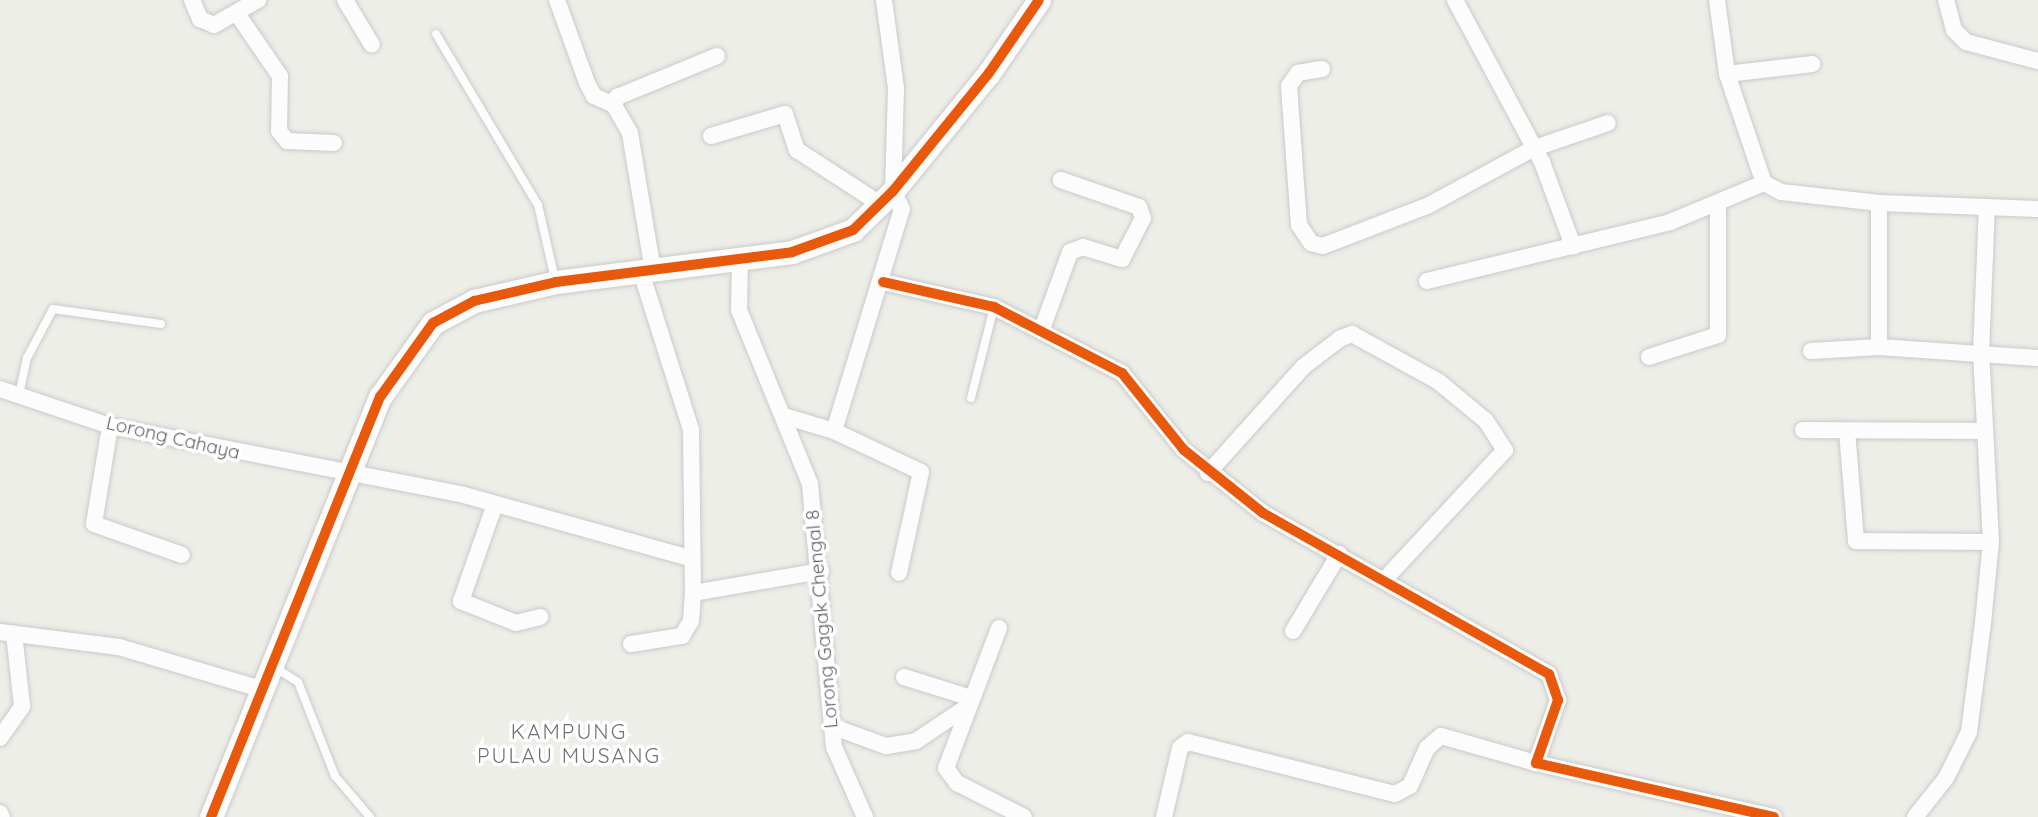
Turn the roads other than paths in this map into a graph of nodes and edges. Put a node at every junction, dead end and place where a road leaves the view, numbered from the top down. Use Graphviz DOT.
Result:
graph roads {
  1 [pos="192,0"];
  2 [pos="258,0"];
  3 [pos="345,0"];
  4 [pos="557,0"];
  5 [pos="884,0"];
  6 [pos="1038,0"];
  7 [pos="1455,0"];
  8 [pos="1717,0"];
  9 [pos="1946,0"];
  10 [pos="238,15"];
  11 [pos="436,34"];
  12 [pos="372,45"];
  13 [pos="717,56"];
  14 [pos="2038,61"];
  15 [pos="1812,64"];
  16 [pos="1322,69"];
  17 [pos="1727,74"];
  18 [pos="614,104"];
  19 [pos="1608,122"];
  20 [pos="710,136"];
  21 [pos="334,143"];
  22 [pos="1532,149"];
  23 [pos="1061,180"];
  24 [pos="1764,184"];
  25 [pos="886,197"];
  26 [pos="1879,202"];
  27 [pos="1718,203"];
  28 [pos="1987,207"];
  29 [pos="2038,209"];
  30 [pos="1573,246"];
  31 [pos="740,260"];
  32 [pos="647,272"];
  33 [pos="1427,281"];
  34 [pos="556,282"];
  35 [pos="883,282"];
  36 [pos="994,307"];
  37 [pos="161,324"];
  38 [pos="1042,329"];
  39 [pos="1879,347"];
  40 [pos="1811,351"];
  41 [pos="1981,354"];
  42 [pos="1649,357"];
  43 [pos="2038,358"];
  44 [pos="0,389"];
  45 [pos="19,395"];
  46 [pos="971,397"];
  47 [pos="784,415"];
  48 [pos="110,426"];
  49 [pos="834,430"];
  50 [pos="1804,430"];
  51 [pos="1847,431"];
  52 [pos="1985,431"];
  53 [pos="1208,473"];
  54 [pos="348,476"];
  55 [pos="495,504"];
  56 [pos="1991,542"];
  57 [pos="1339,554"];
  58 [pos="182,555"];
  59 [pos="690,558"];
  60 [pos="821,571"];
  61 [pos="899,573"];
  62 [pos="1385,579"];
  63 [pos="693,593"];
  64 [pos="540,617"];
  65 [pos="999,628"];
  66 [pos="1293,631"];
  67 [pos="7,632"];
  68 [pos="631,644"];
  69 [pos="271,666"];
  70 [pos="904,677"];
  71 [pos="261,689"];
  72 [pos="969,702"];
  73 [pos="831,726"];
  74 [pos="0,738"];
  75 [pos="1536,763"];
  76 [pos="1748,813"];
  77 [pos="211,817"];
  78 [pos="370,817"];
  79 [pos="865,817"];
  80 [pos="1024,817"];
  81 [pos="1164,817"];
  82 [pos="1774,817"];
  83 [pos="1914,817"];
  1 -- 10 [label="street"];
  2 -- 10 [label="street"];
  3 -- 12 [label="street"];
  4 -- 18 [label="street"];
  5 -- 25 [label="street"];
  6 -- 25 [label="street"];
  7 -- 22 [label="street"];
  8 -- 17 [label="street"];
  9 -- 14 [label="street"];
  10 -- 21 [label="street"];
  11 -- 34 [label="lane"];
  13 -- 18 [label="street"];
  15 -- 17 [label="street"];
  16 -- 22 [label="street"];
  17 -- 24 [label="street"];
  18 -- 32 [label="street"];
  19 -- 22 [label="street"];
  20 -- 25 [label="street"];
  22 -- 30 [label="street"];
  23 -- 38 [label="street"];
  24 -- 26 [label="street"];
  24 -- 27 [label="street"];
  25 -- 31 [label="street"];
  25 -- 35 [label="street"];
  26 -- 28 [label="street"];
  26 -- 39 [label="street"];
  27 -- 30 [label="street"];
  27 -- 42 [label="street"];
  28 -- 29 [label="street"];
  28 -- 41 [label="street"];
  30 -- 33 [label="street"];
  31 -- 32 [label="street"];
  31 -- 47 [label="street, Lorong Gagak Chengal 8"];
  32 -- 34 [label="street"];
  32 -- 59 [label="street"];
  34 -- 54 [label="street"];
  35 -- 36 [label="street"];
  35 -- 49 [label="street"];
  36 -- 38 [label="street"];
  36 -- 46 [label="lane"];
  37 -- 45 [label="lane"];
  38 -- 53 [label="street"];
  39 -- 40 [label="street"];
  39 -- 41 [label="street"];
  41 -- 43 [label="street"];
  41 -- 52 [label="street"];
  44 -- 45 [label="street, Lorong Cahaya"];
  45 -- 48 [label="street, Lorong Cahaya"];
  47 -- 49 [label="street"];
  47 -- 60 [label="street, Lorong Gagak Chengal 8"];
  48 -- 54 [label="street, Lorong Cahaya"];
  48 -- 58 [label="street"];
  49 -- 61 [label="street"];
  50 -- 51 [label="street"];
  51 -- 52 [label="street"];
  51 -- 56 [label="street"];
  52 -- 56 [label="street"];
  53 -- 57 [label="street"];
  53 -- 62 [label="street"];
  54 -- 55 [label="street, Lorong Cahaya"];
  54 -- 69 [label="street"];
  55 -- 59 [label="street, Lorong Cahaya"];
  55 -- 64 [label="street"];
  56 -- 83 [label="street"];
  57 -- 62 [label="street"];
  57 -- 66 [label="street"];
  59 -- 63 [label="street"];
  60 -- 63 [label="street"];
  60 -- 73 [label="street, Lorong Gagak Chengal 8"];
  62 -- 75 [label="street"];
  63 -- 68 [label="street"];
  65 -- 72 [label="street"];
  67 -- 71 [label="street"];
  67 -- 74 [label="street"];
  69 -- 71 [label="street"];
  69 -- 78 [label="lane"];
  70 -- 72 [label="street"];
  71 -- 77 [label="street"];
  72 -- 73 [label="street"];
  72 -- 80 [label="street"];
  73 -- 79 [label="street, Lorong Gagak Chengal 8"];
  75 -- 76 [label="street"];
  75 -- 81 [label="street"];
  76 -- 82 [label="street"];
}
